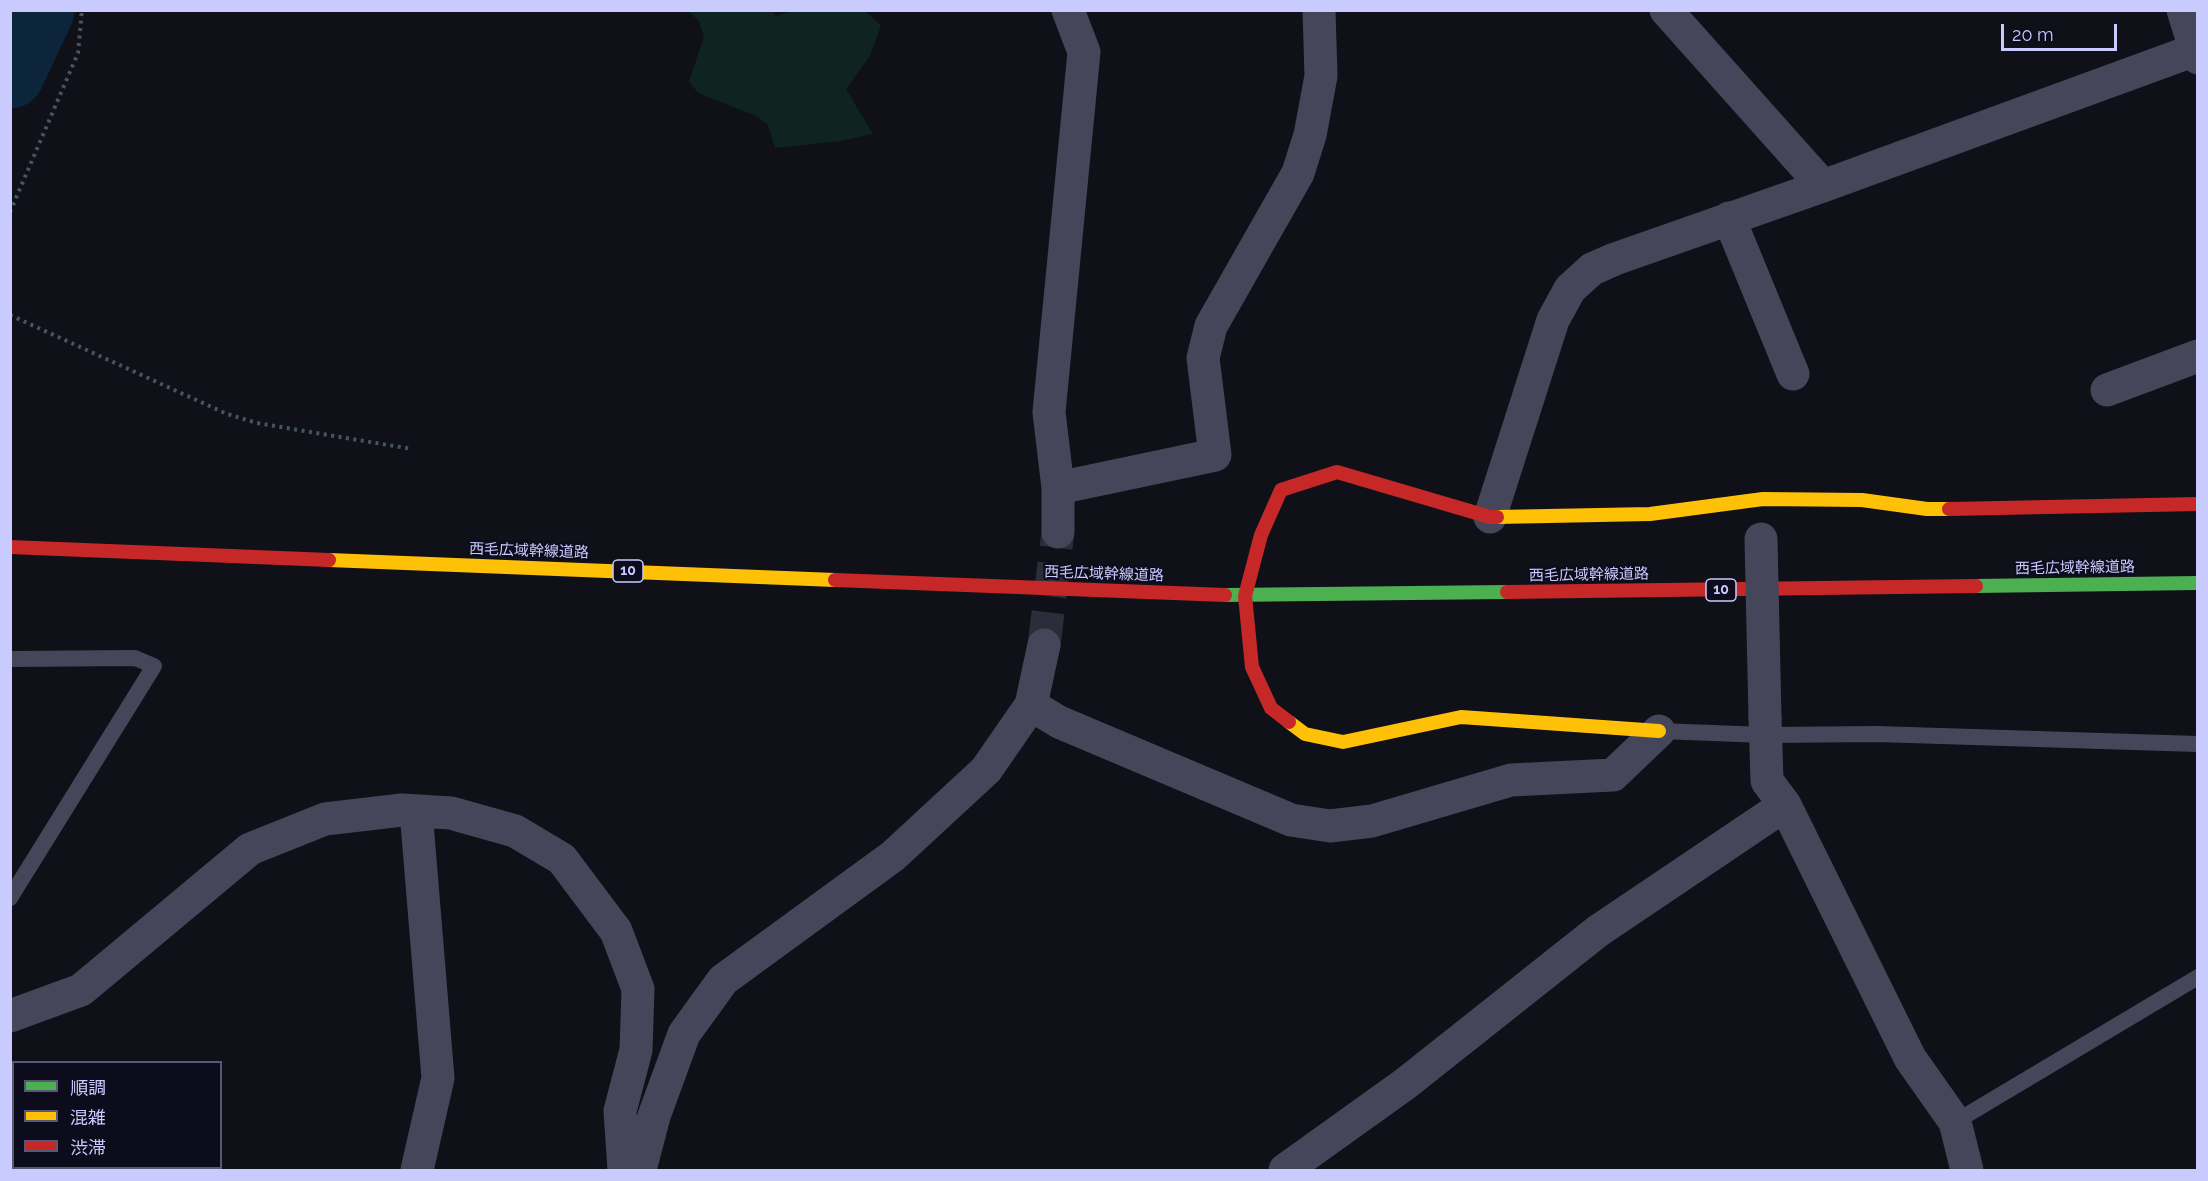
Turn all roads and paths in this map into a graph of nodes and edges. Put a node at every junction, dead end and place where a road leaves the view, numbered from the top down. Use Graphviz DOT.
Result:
graph roads {
  1 [pos="82,10"];
  2 [pos="1068,10"];
  3 [pos="1319,10"];
  4 [pos="1666,10"];
  5 [pos="2183,10"];
  6 [pos="2196,54"];
  7 [pos="1823,186"];
  8 [pos="10,212"];
  9 [pos="1729,218"];
  10 [pos="10,315"];
  11 [pos="2198,356"];
  12 [pos="1793,374"];
  13 [pos="2108,390"];
  14 [pos="412,449"];
  15 [pos="1058,488"];
  16 [pos="1763,499"];
  17 [pos="2198,504"];
  18 [pos="1490,517"];
  19 [pos="1058,532"];
  20 [pos="10,547"];
  21 [pos="2198,583"];
  22 [pos="1245,596"];
  23 [pos="1044,645"];
  24 [pos="10,659"];
  25 [pos="1031,705"];
  26 [pos="1766,726"];
  27 [pos="1659,731"];
  28 [pos="2198,744"];
  29 [pos="1785,805"];
  30 [pos="416,811"];
  31 [pos="10,898"];
  32 [pos="2198,977"];
  33 [pos="10,1016"];
  34 [pos="1955,1122"];
  35 [pos="417,1170"];
  36 [pos="624,1170"];
  37 [pos="640,1170"];
  38 [pos="1285,1170"];
  39 [pos="1967,1170"];
  1 -- 8 [label="path"];
  2 -- 15 [label="street"];
  3 -- 15 [label="street"];
  4 -- 7 [label="street"];
  5 -- 6 [label="street"];
  6 -- 7 [label="street"];
  7 -- 9 [label="street"];
  9 -- 12 [label="street"];
  9 -- 18 [label="street"];
  10 -- 14 [label="path"];
  11 -- 13 [label="street"];
  15 -- 19 [label="street"];
  16 -- 17 [label="main road"];
  16 -- 18 [label="main road"];
  16 -- 26 [label="street, bridge"];
  18 -- 22 [label="main road"];
  20 -- 22 [label="main road, 西毛広域幹線道路 / 10"];
  21 -- 22 [label="main road, 西毛広域幹線道路 / 10"];
  22 -- 27 [label="main road"];
  23 -- 25 [label="street"];
  24 -- 31 [label="lane"];
  25 -- 27 [label="street"];
  25 -- 37 [label="street"];
  26 -- 27 [label="lane"];
  26 -- 28 [label="lane"];
  26 -- 29 [label="street"];
  29 -- 34 [label="street"];
  29 -- 38 [label="street"];
  30 -- 33 [label="street"];
  30 -- 35 [label="street"];
  30 -- 36 [label="street"];
  32 -- 34 [label="lane"];
  34 -- 39 [label="street"];
}
